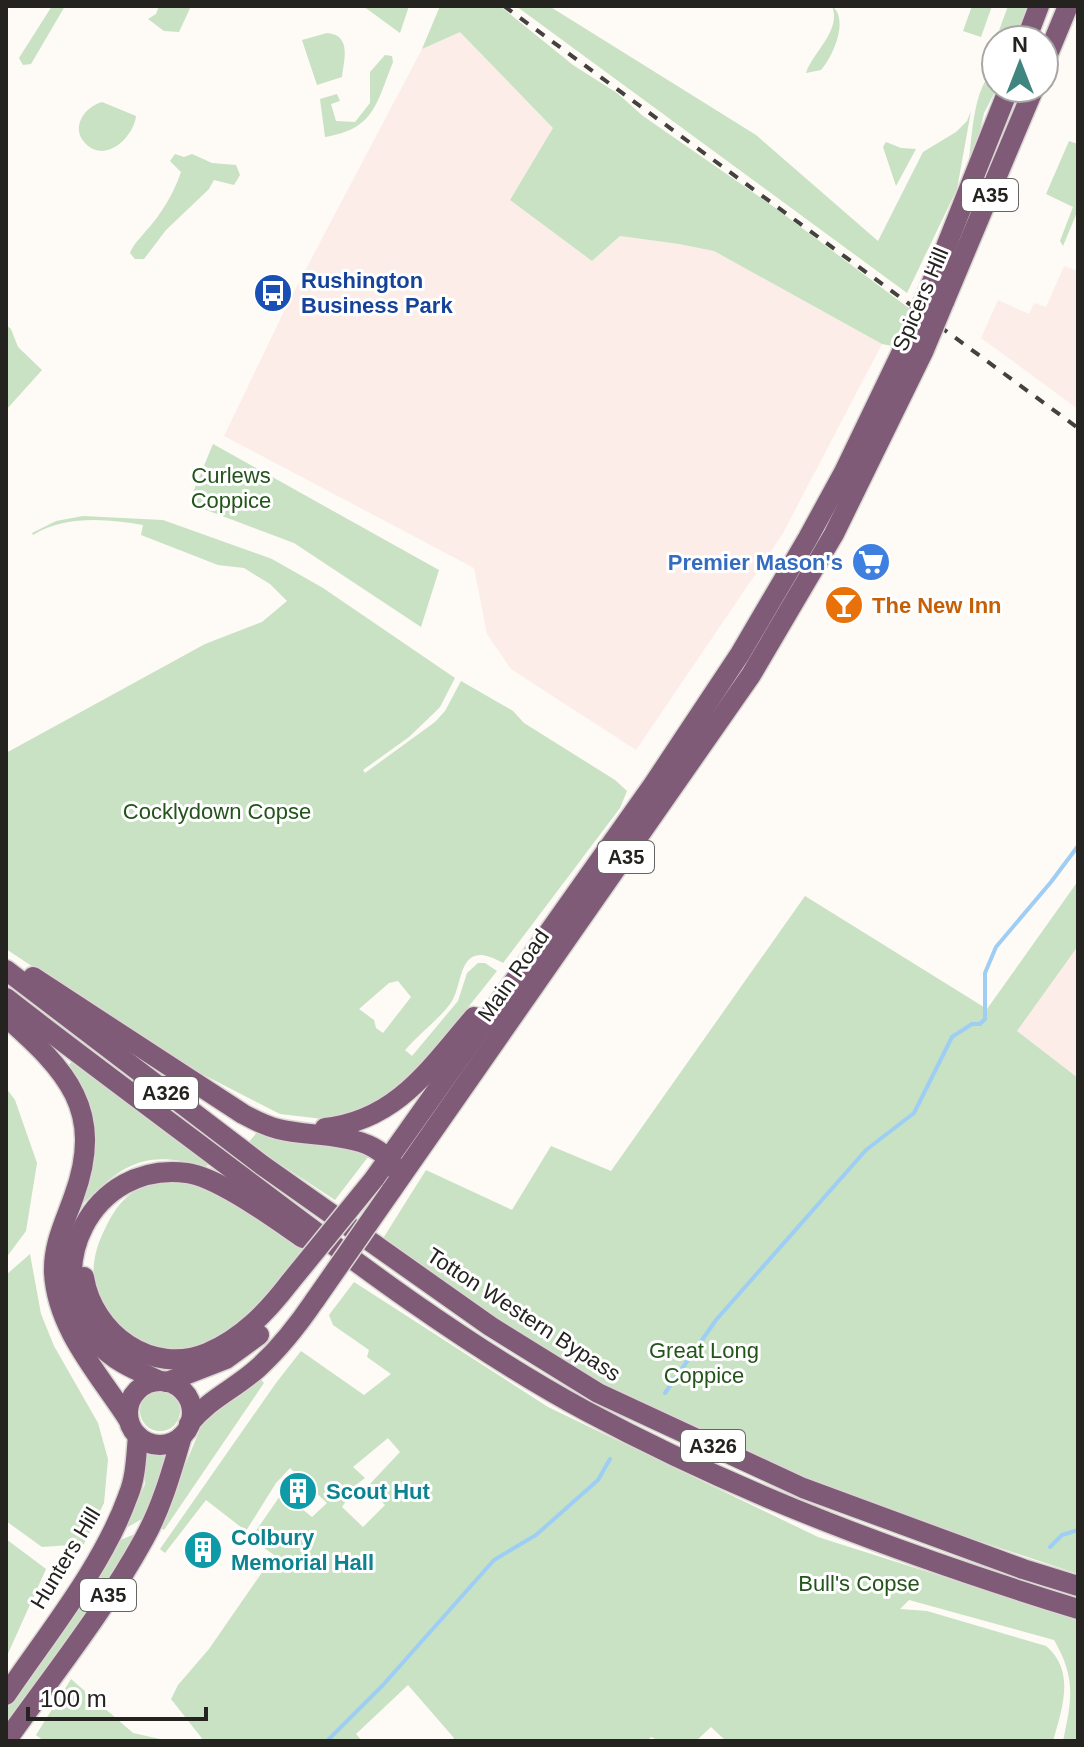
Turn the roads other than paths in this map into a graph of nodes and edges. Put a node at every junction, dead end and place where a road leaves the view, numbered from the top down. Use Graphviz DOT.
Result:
graph roads {
  1 [pos="1068,6"];
  2 [pos="1060,25"];
  3 [pos="1003,104"];
  4 [pos="1026,104"];
  5 [pos="936,297"];
  6 [pos="830,519"];
  7 [pos="6,959"];
  8 [pos="6,970"];
  9 [pos="514,980"];
  10 [pos="6,998"];
  11 [pos="6,1017"];
  12 [pos="273,1128"];
  13 [pos="389,1160"];
  14 [pos="124,1185"];
  15 [pos="395,1185"];
  16 [pos="301,1290"];
  17 [pos="434,1315"];
  18 [pos="163,1382"];
  19 [pos="133,1427"];
  20 [pos="186,1430"];
  21 [pos="1078,1586"];
  22 [pos="1078,1609"];
  23 [pos="6,1695"];
  24 [pos="6,1741"];
  1 -- 2 [label="main road"];
  3 -- 5 [label="main road, Spicers Hill / A35"];
  4 -- 5 [label="main road, Spicers Hill / A35"];
  5 -- 6 [label="main road, Spicers Hill / A35, bridge"];
  6 -- 9 [label="main road, Main Road / A35"];
  6 -- 15 [label="main road, Main Road / A35"];
  7 -- 12 [label="main road"];
  8 -- 21 [label="main road, Totton Western Bypass / A326"];
  9 -- 12 [label="main road"];
  9 -- 13 [label="main road, Main Road / A35"];
  10 -- 17 [label="main road, Totton Western Bypass / A326"];
  11 -- 19 [label="main road"];
  12 -- 13 [label="main road"];
  13 -- 15 [label="main road"];
  13 -- 16 [label="main road, Main Road / A35, bridge"];
  14 -- 16 [label="main road"];
  14 -- 17 [label="main road"];
  14 -- 18 [label="main road"];
  15 -- 16 [label="main road, Main Road / A35, bridge"];
  16 -- 18 [label="main road, Main Road / A35"];
  16 -- 20 [label="main road, Main Road / A35"];
  17 -- 22 [label="main road, Totton Western Bypass / A326"];
  18 -- 19 [label="main road"];
  18 -- 20 [label="main road"];
  19 -- 20 [label="main road"];
  19 -- 23 [label="main road, Hunters Hill / A35"];
  20 -- 24 [label="main road, A35"];
}
